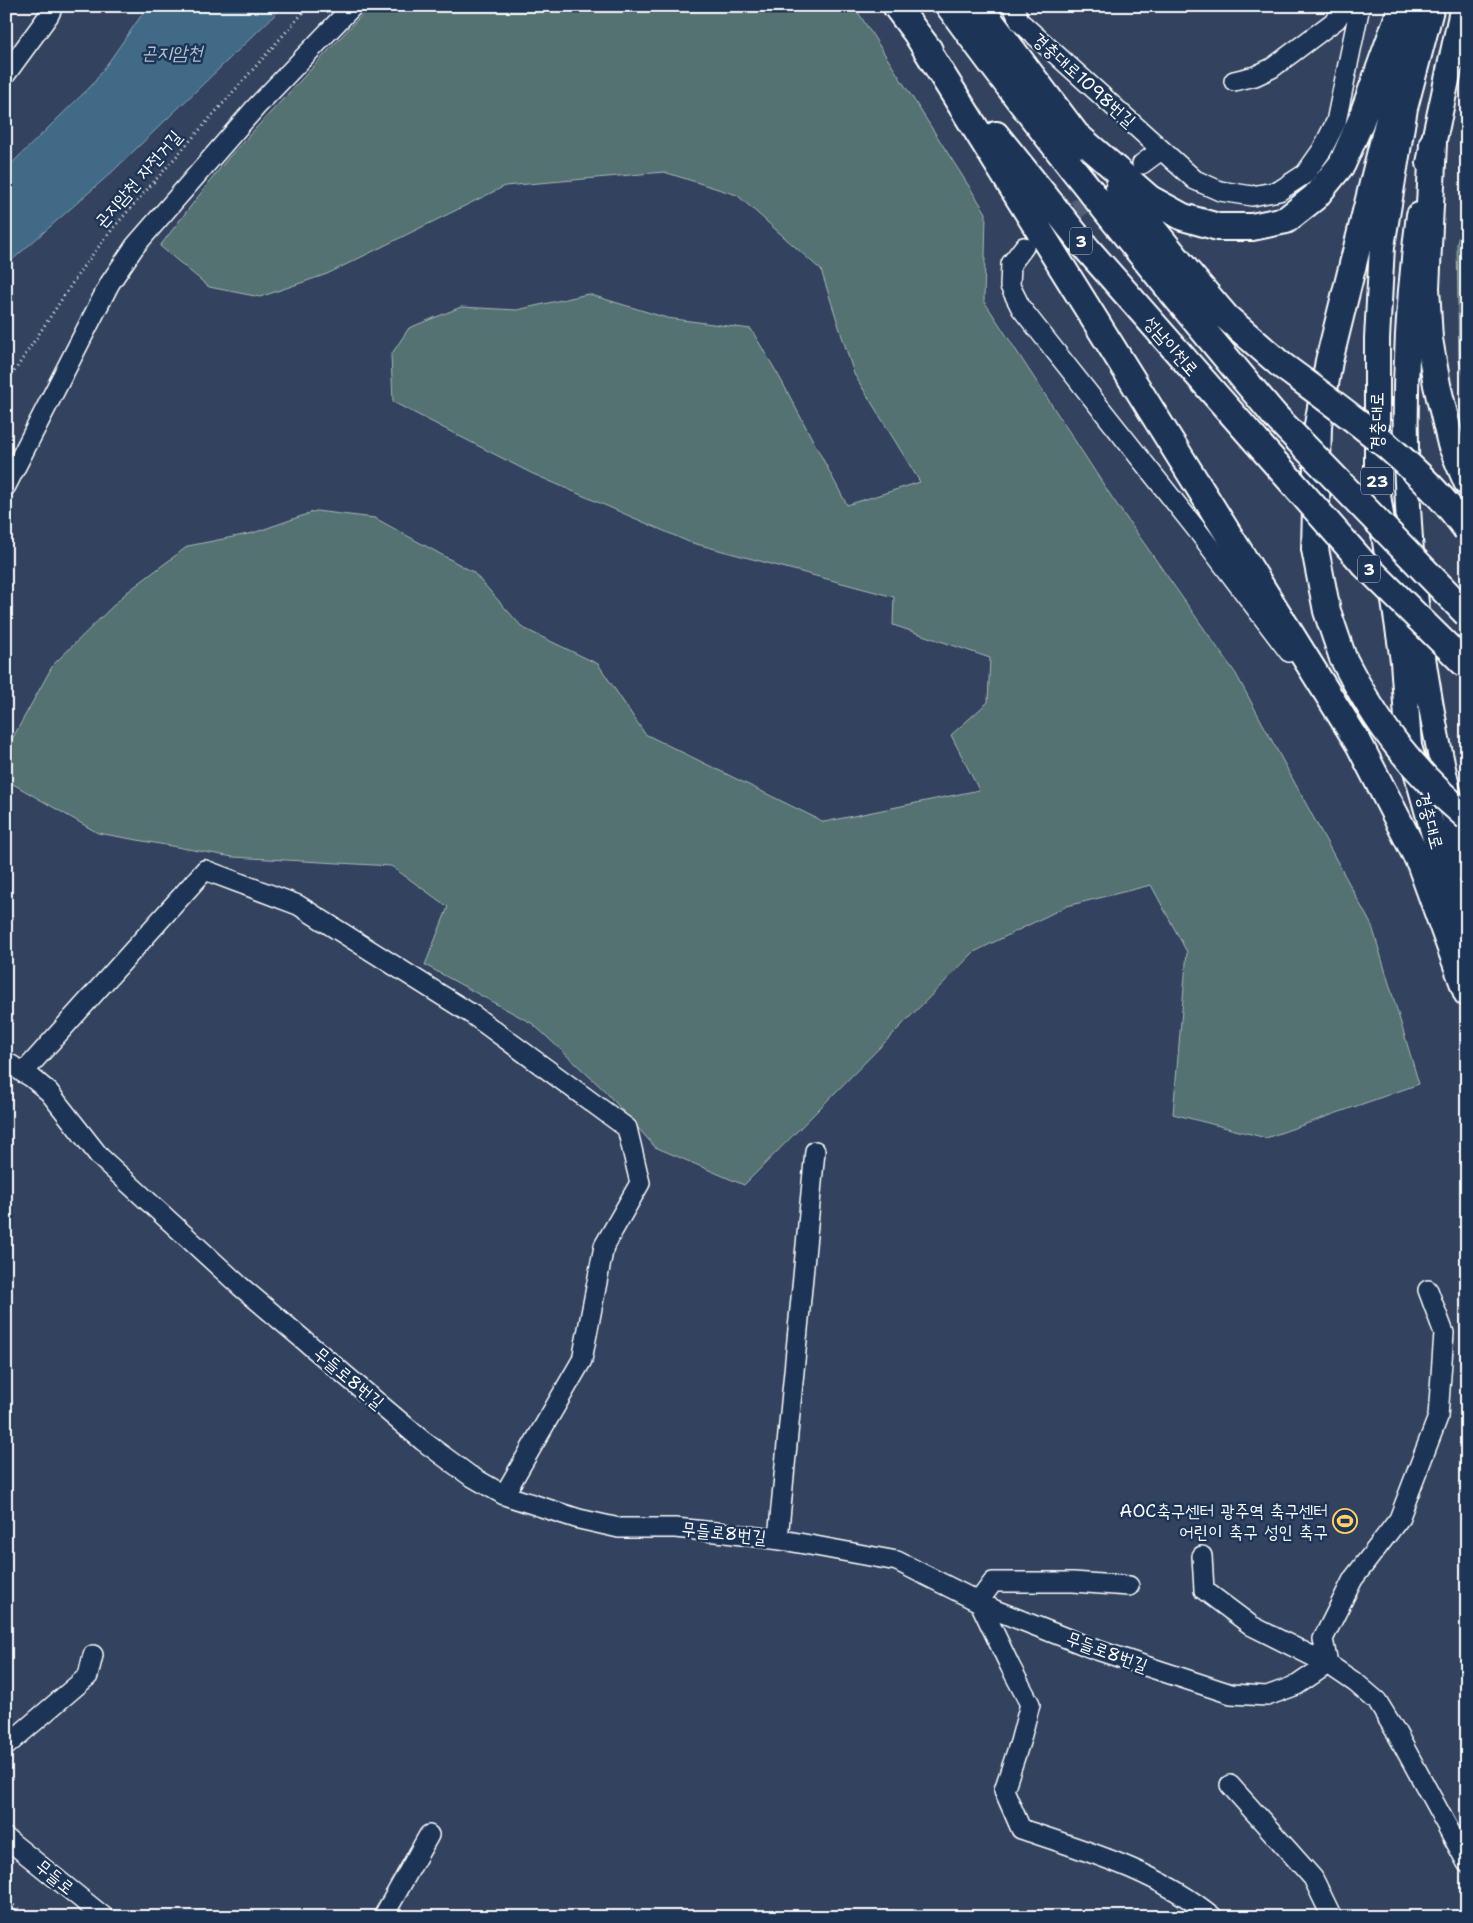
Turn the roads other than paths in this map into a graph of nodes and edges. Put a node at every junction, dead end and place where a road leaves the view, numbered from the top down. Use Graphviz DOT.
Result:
graph roads {
  1 [pos="53,6"];
  2 [pos="353,6"];
  3 [pos="896,6"];
  4 [pos="949,6"];
  5 [pos="979,6"];
  6 [pos="1013,6"];
  7 [pos="1345,6"];
  8 [pos="1360,6"];
  9 [pos="1402,6"];
  10 [pos="1417,6"];
  11 [pos="1432,6"];
  12 [pos="1463,6"];
  13 [pos="918,36"];
  14 [pos="6,74"];
  15 [pos="1234,81"];
  16 [pos="1073,132"];
  17 [pos="1433,143"];
  18 [pos="1162,150"];
  19 [pos="1142,164"];
  20 [pos="1024,247"];
  21 [pos="1467,482"];
  22 [pos="6,486"];
  23 [pos="1467,530"];
  24 [pos="1467,614"];
  25 [pos="1467,666"];
  26 [pos="1359,744"];
  27 [pos="1467,817"];
  28 [pos="1467,870"];
  29 [pos="1467,952"];
  30 [pos="1467,993"];
  31 [pos="6,1062"];
  32 [pos="23,1073"];
  33 [pos="815,1151"];
  34 [pos="1428,1290"];
  35 [pos="504,1495"];
  36 [pos="778,1540"];
  37 [pos="1202,1556"];
  38 [pos="1129,1586"];
  39 [pos="979,1601"];
  40 [pos="93,1655"];
  41 [pos="1328,1664"];
  42 [pos="6,1746"];
  43 [pos="1230,1785"];
  44 [pos="429,1835"];
  45 [pos="6,1838"];
  46 [pos="1467,1863"];
  47 [pos="104,1917"];
  48 [pos="383,1917"];
  49 [pos="1213,1917"];
  50 [pos="1332,1917"];
  1 -- 14 [label="street"];
  2 -- 22 [label="street"];
  3 -- 13 [label="highway, 성남이천로 / 3"];
  4 -- 24 [label="highway, 성남이천로 / 3, bridge"];
  5 -- 16 [label="highway"];
  6 -- 18 [label="street, 경충대로1098번길"];
  7 -- 15 [label="street"];
  8 -- 18 [label="street, 경충대로1098번길"];
  9 -- 16 [label="highway"];
  10 -- 27 [label="highway, bridge"];
  11 -- 29 [label="main road, 경충대로 / 23"];
  12 -- 17 [label="main road, 경충대로 / 23"];
  13 -- 25 [label="highway, 성남이천로 / 3, bridge"];
  13 -- 26 [label="highway"];
  16 -- 23 [label="highway, bridge"];
  17 -- 21 [label="highway"];
  17 -- 28 [label="main road, 경충대로 / 23"];
  18 -- 19 [label="street"];
  20 -- 26 [label="street"];
  26 -- 30 [label="highway"];
  31 -- 32 [label="street, 무들로8번길"];
  32 -- 35 [label="street, 무들로8번길"];
  32 -- 35 [label="street"];
  33 -- 36 [label="street"];
  34 -- 41 [label="street"];
  35 -- 36 [label="street, 무들로8번길"];
  36 -- 39 [label="street, 무들로8번길"];
  37 -- 41 [label="street"];
  38 -- 39 [label="street"];
  39 -- 41 [label="street, 무들로8번길"];
  39 -- 49 [label="street"];
  40 -- 42 [label="street"];
  41 -- 46 [label="street"];
  43 -- 50 [label="street"];
  44 -- 48 [label="street"];
  45 -- 47 [label="street, 무들로"];
}
